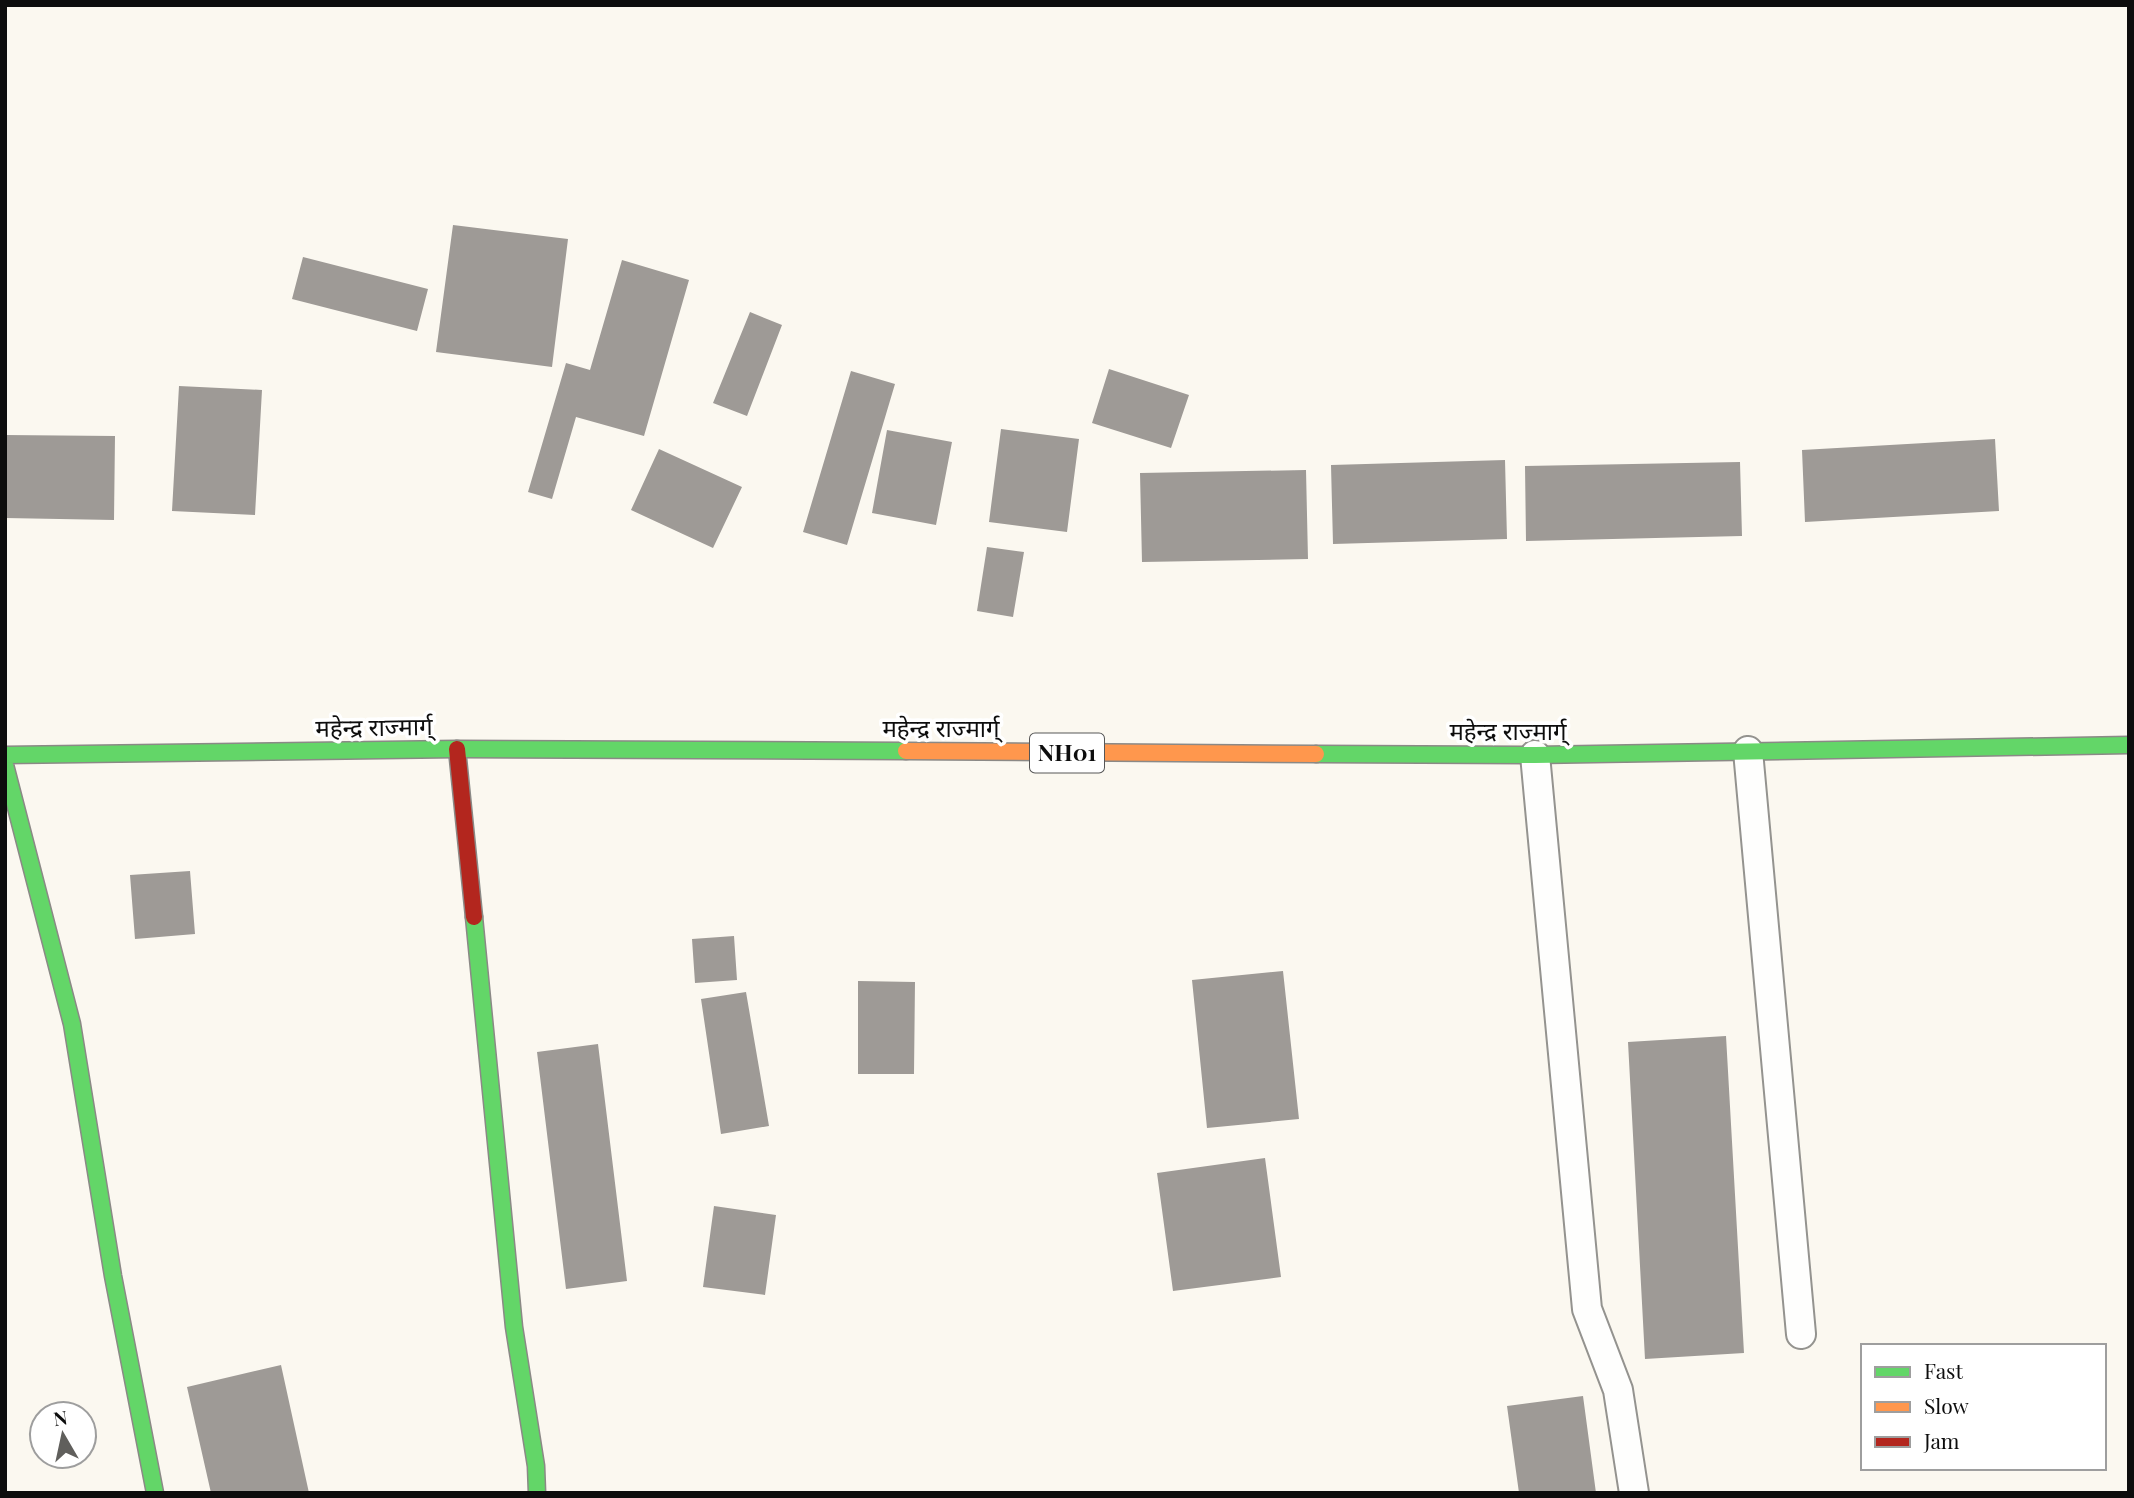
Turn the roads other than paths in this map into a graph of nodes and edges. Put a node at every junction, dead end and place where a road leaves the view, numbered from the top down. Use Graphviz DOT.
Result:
graph roads {
  1 [pos="2129,745"];
  2 [pos="457,749"];
  3 [pos="1748,751"];
  4 [pos="5,755"];
  5 [pos="1535,755"];
  6 [pos="5,765"];
  7 [pos="1801,1334"];
  8 [pos="155,1493"];
  9 [pos="537,1493"];
  10 [pos="1634,1493"];
  1 -- 3 [label="main road, महेन्द्र राज्मार्ग् / NH01"];
  2 -- 4 [label="main road, महेन्द्र राज्मार्ग् / NH01"];
  2 -- 5 [label="main road, महेन्द्र राज्मार्ग् / NH01"];
  2 -- 9 [label="main road"];
  3 -- 5 [label="main road, महेन्द्र राज्मार्ग् / NH01"];
  3 -- 7 [label="lane"];
  5 -- 10 [label="lane"];
  6 -- 8 [label="main road"];
}
